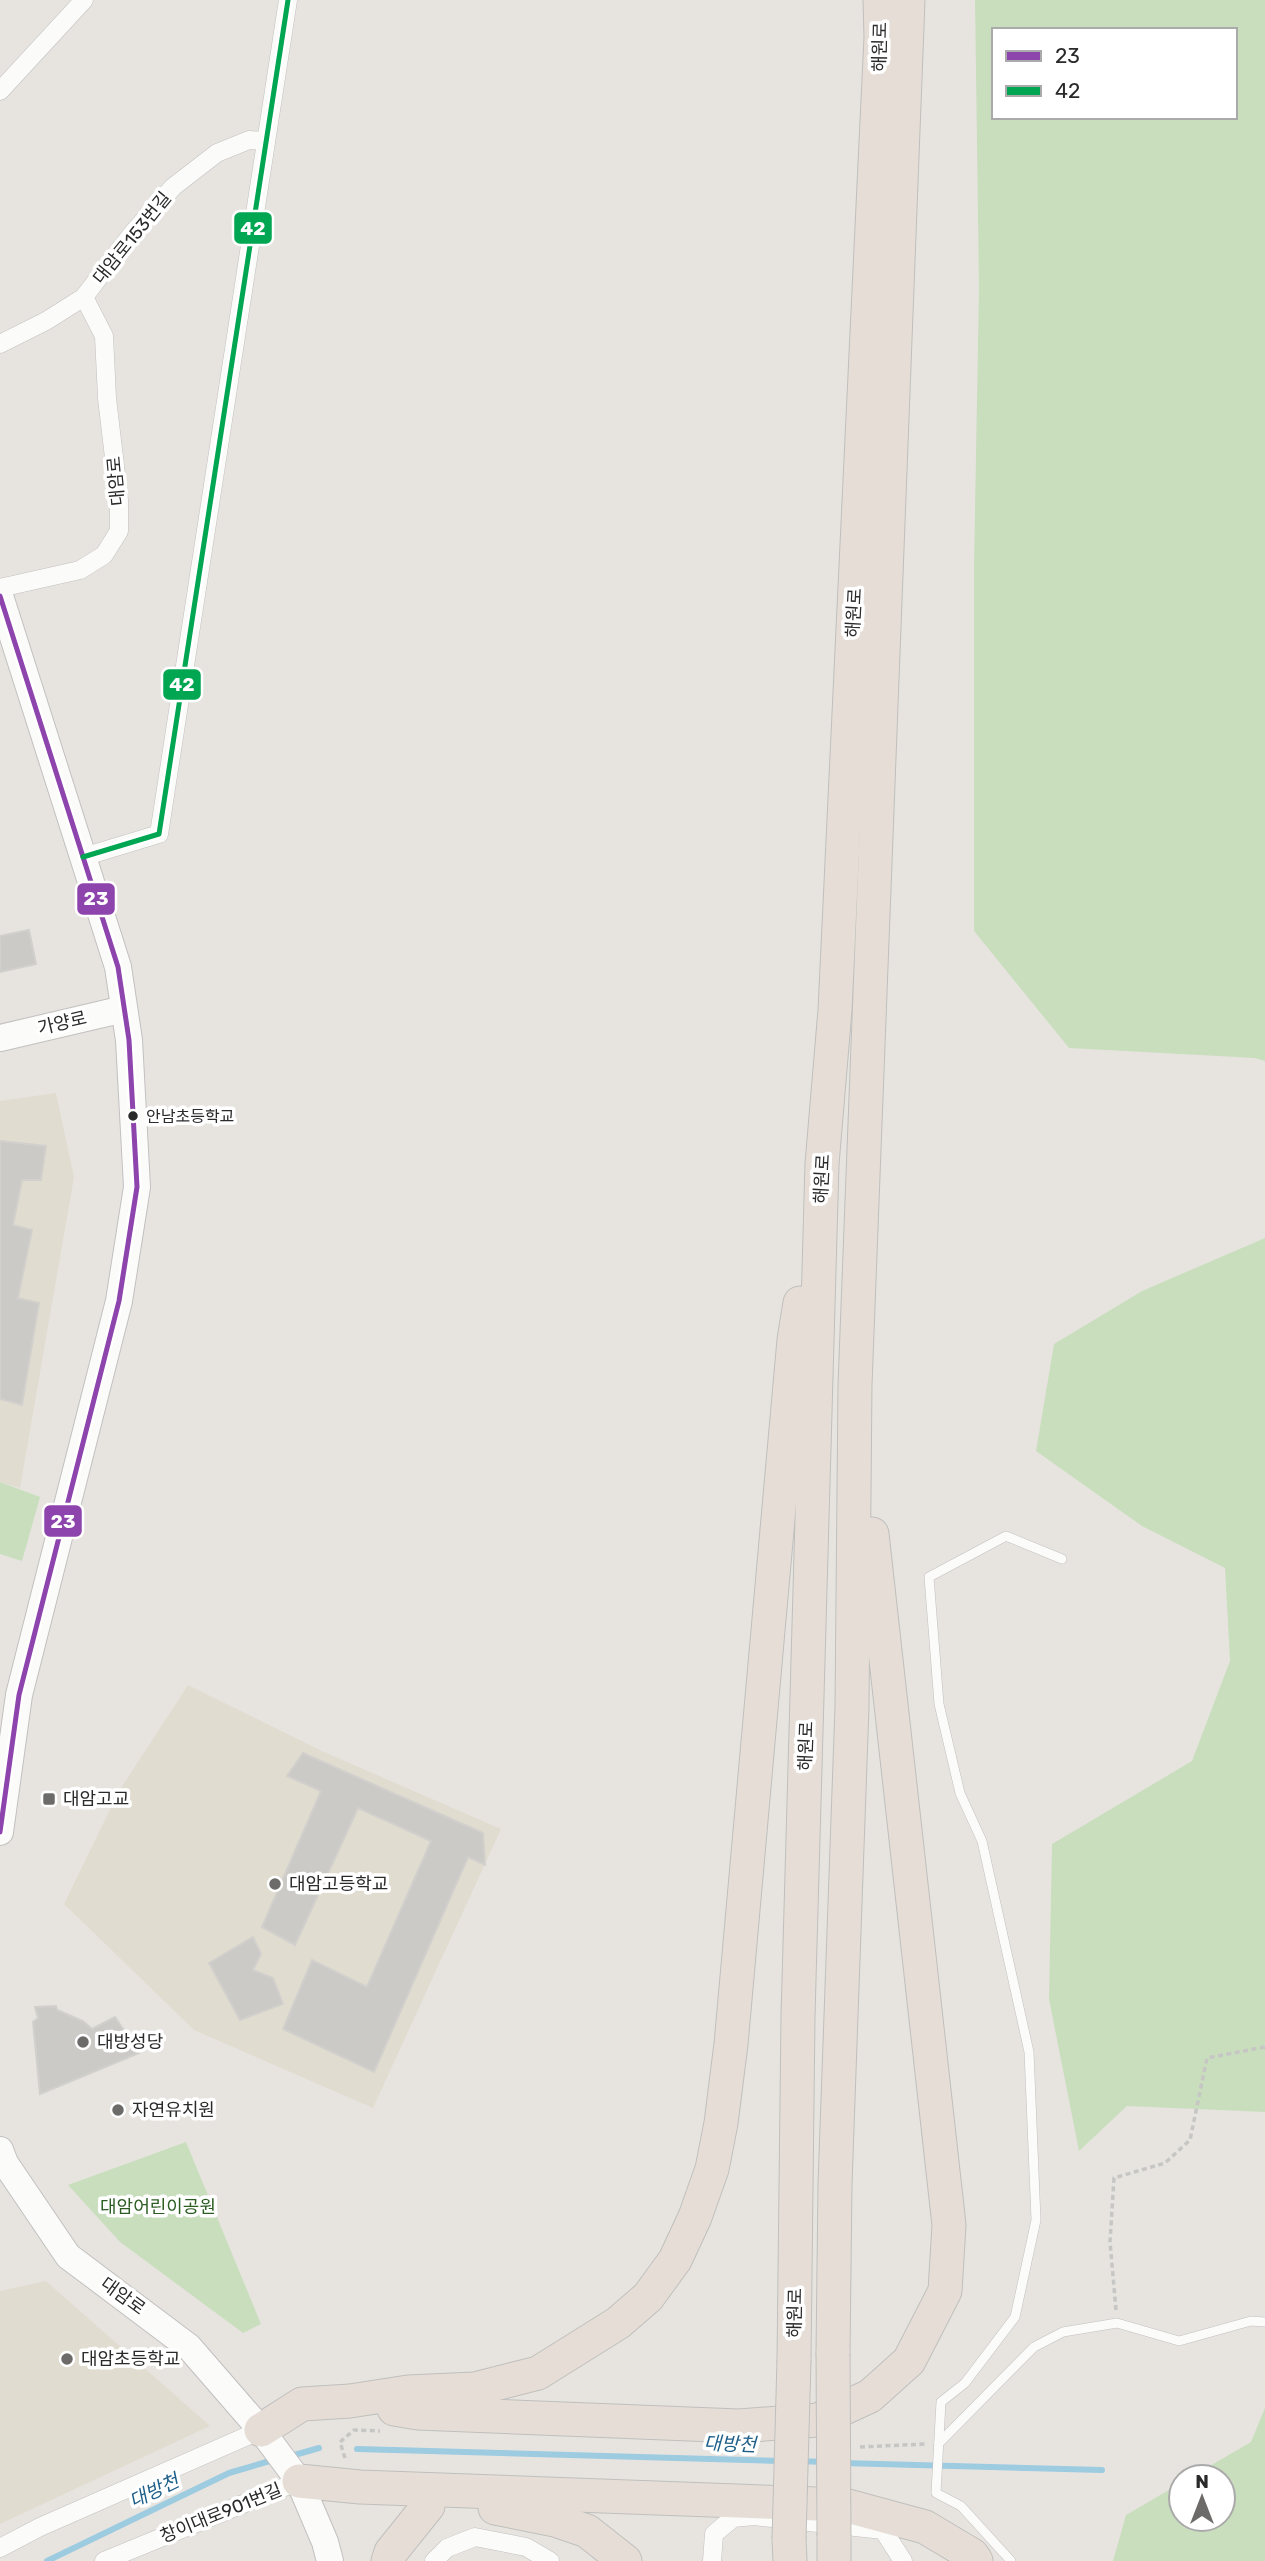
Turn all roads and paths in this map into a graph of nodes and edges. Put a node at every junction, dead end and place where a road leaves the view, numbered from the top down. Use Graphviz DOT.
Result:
graph roads {
  1 [pos="84,0"];
  2 [pos="288,0"];
  3 [pos="880,0"];
  4 [pos="908,0"];
  5 [pos="0,91"];
  6 [pos="266,141"];
  7 [pos="84,297"];
  8 [pos="0,344"];
  9 [pos="0,588"];
  10 [pos="0,596"];
  11 [pos="83,857"];
  12 [pos="124,1009"];
  13 [pos="0,1038"];
  14 [pos="822,1164"];
  15 [pos="855,1385"];
  16 [pos="1062,1559"];
  17 [pos="0,1832"];
  18 [pos="1265,2047"];
  19 [pos="0,2150"];
  20 [pos="1265,2322"];
  21 [pos="1117,2323"];
  22 [pos="352,2416"];
  23 [pos="261,2430"];
  24 [pos="939,2443"];
  25 [pos="868,2447"];
  26 [pos="343,2456"];
  27 [pos="299,2481"];
  28 [pos="428,2506"];
  29 [pos="0,2548"];
  30 [pos="834,2549"];
  31 [pos="790,2550"];
  32 [pos="104,2561"];
  33 [pos="330,2561"];
  34 [pos="388,2561"];
  35 [pos="434,2561"];
  36 [pos="550,2561"];
  37 [pos="625,2561"];
  38 [pos="712,2561"];
  39 [pos="903,2561"];
  40 [pos="976,2561"];
  41 [pos="1011,2561"];
  1 -- 5 [label="street"];
  2 -- 6 [label="street"];
  3 -- 14 [label="highway, 해원로"];
  4 -- 15 [label="highway, 해원로"];
  6 -- 7 [label="street, 대암로153번길"];
  6 -- 11 [label="street"];
  7 -- 8 [label="street, 대암로153번길"];
  7 -- 9 [label="street, 대암로"];
  10 -- 11 [label="street"];
  11 -- 12 [label="street"];
  12 -- 13 [label="street, 가양로"];
  12 -- 17 [label="street"];
  14 -- 22 [label="highway"];
  14 -- 31 [label="highway, 해원로, bridge"];
  15 -- 22 [label="highway"];
  15 -- 30 [label="highway, 해원로, bridge"];
  16 -- 24 [label="lane"];
  18 -- 21 [label="path"];
  19 -- 23 [label="street, 대암로"];
  20 -- 21 [label="lane"];
  21 -- 24 [label="lane"];
  22 -- 23 [label="highway"];
  22 -- 26 [label="path"];
  23 -- 27 [label="street, 대암로"];
  23 -- 29 [label="street"];
  24 -- 25 [label="path"];
  24 -- 41 [label="lane"];
  27 -- 28 [label="highway"];
  27 -- 32 [label="street, 창이대로901번길"];
  27 -- 33 [label="street"];
  27 -- 40 [label="highway"];
  28 -- 34 [label="highway"];
  28 -- 37 [label="highway"];
  35 -- 36 [label="street"];
  38 -- 39 [label="street"];
}
